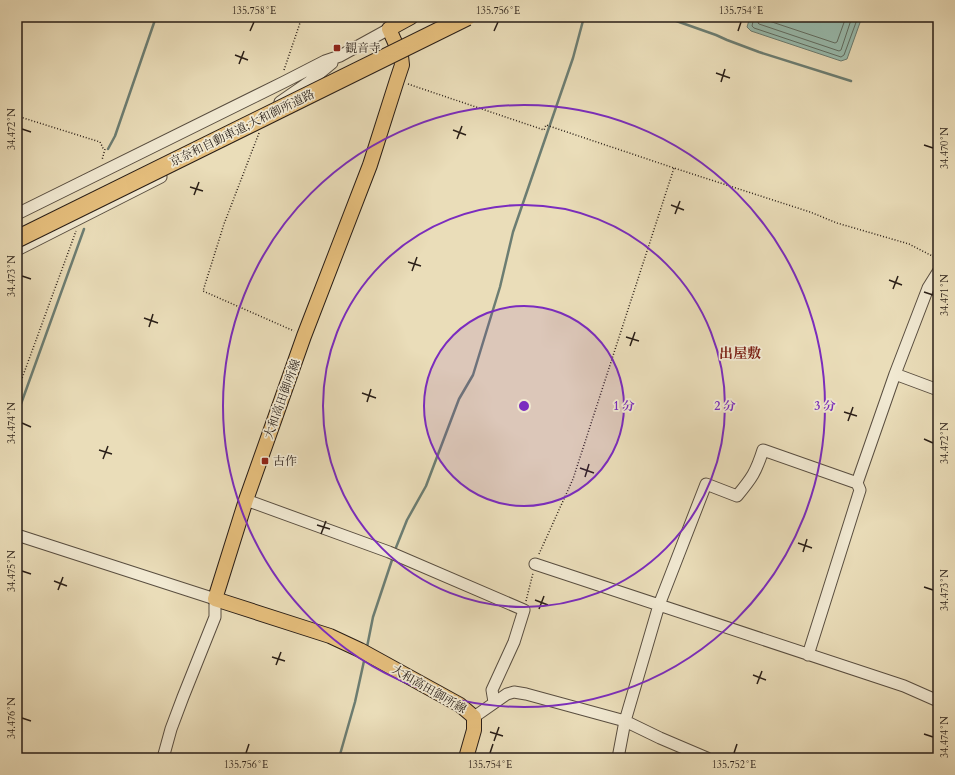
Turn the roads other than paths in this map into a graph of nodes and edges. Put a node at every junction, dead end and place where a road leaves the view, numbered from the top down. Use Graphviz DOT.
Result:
graph roads {
  1 [pos="411,17"];
  2 [pos="467,17"];
  3 [pos="389,29"];
  4 [pos="340,56"];
  5 [pos="17,214"];
  6 [pos="17,239"];
  7 [pos="17,250"];
  8 [pos="938,272"];
  9 [pos="894,374"];
  10 [pos="938,390"];
  11 [pos="857,483"];
  12 [pos="246,500"];
  13 [pos="17,535"];
  14 [pos="535,564"];
  15 [pos="215,599"];
  16 [pos="659,604"];
  17 [pos="808,655"];
  18 [pos="938,701"];
  19 [pos="494,702"];
  20 [pos="474,717"];
  21 [pos="625,721"];
  22 [pos="163,758"];
  23 [pos="466,758"];
  24 [pos="618,758"];
  25 [pos="707,758"];
  1 -- 3 [label="main road"];
  2 -- 6 [label="highway, 京奈和自動車道;大和御所道路, bridge"];
  3 -- 4 [label="street"];
  3 -- 12 [label="main road, 大和高田御所線"];
  4 -- 5 [label="street"];
  4 -- 7 [label="street"];
  8 -- 9 [label="street"];
  9 -- 10 [label="street"];
  9 -- 11 [label="street"];
  11 -- 16 [label="street"];
  11 -- 17 [label="street"];
  12 -- 15 [label="main road, 大和高田御所線"];
  12 -- 19 [label="street"];
  13 -- 15 [label="street"];
  14 -- 16 [label="street"];
  15 -- 20 [label="main road, 大和高田御所線"];
  15 -- 22 [label="street"];
  16 -- 17 [label="street"];
  16 -- 21 [label="street"];
  17 -- 18 [label="street"];
  19 -- 20 [label="street"];
  19 -- 21 [label="street"];
  20 -- 23 [label="main road, 大和高田御所線"];
  21 -- 24 [label="street"];
  21 -- 25 [label="street"];
}
